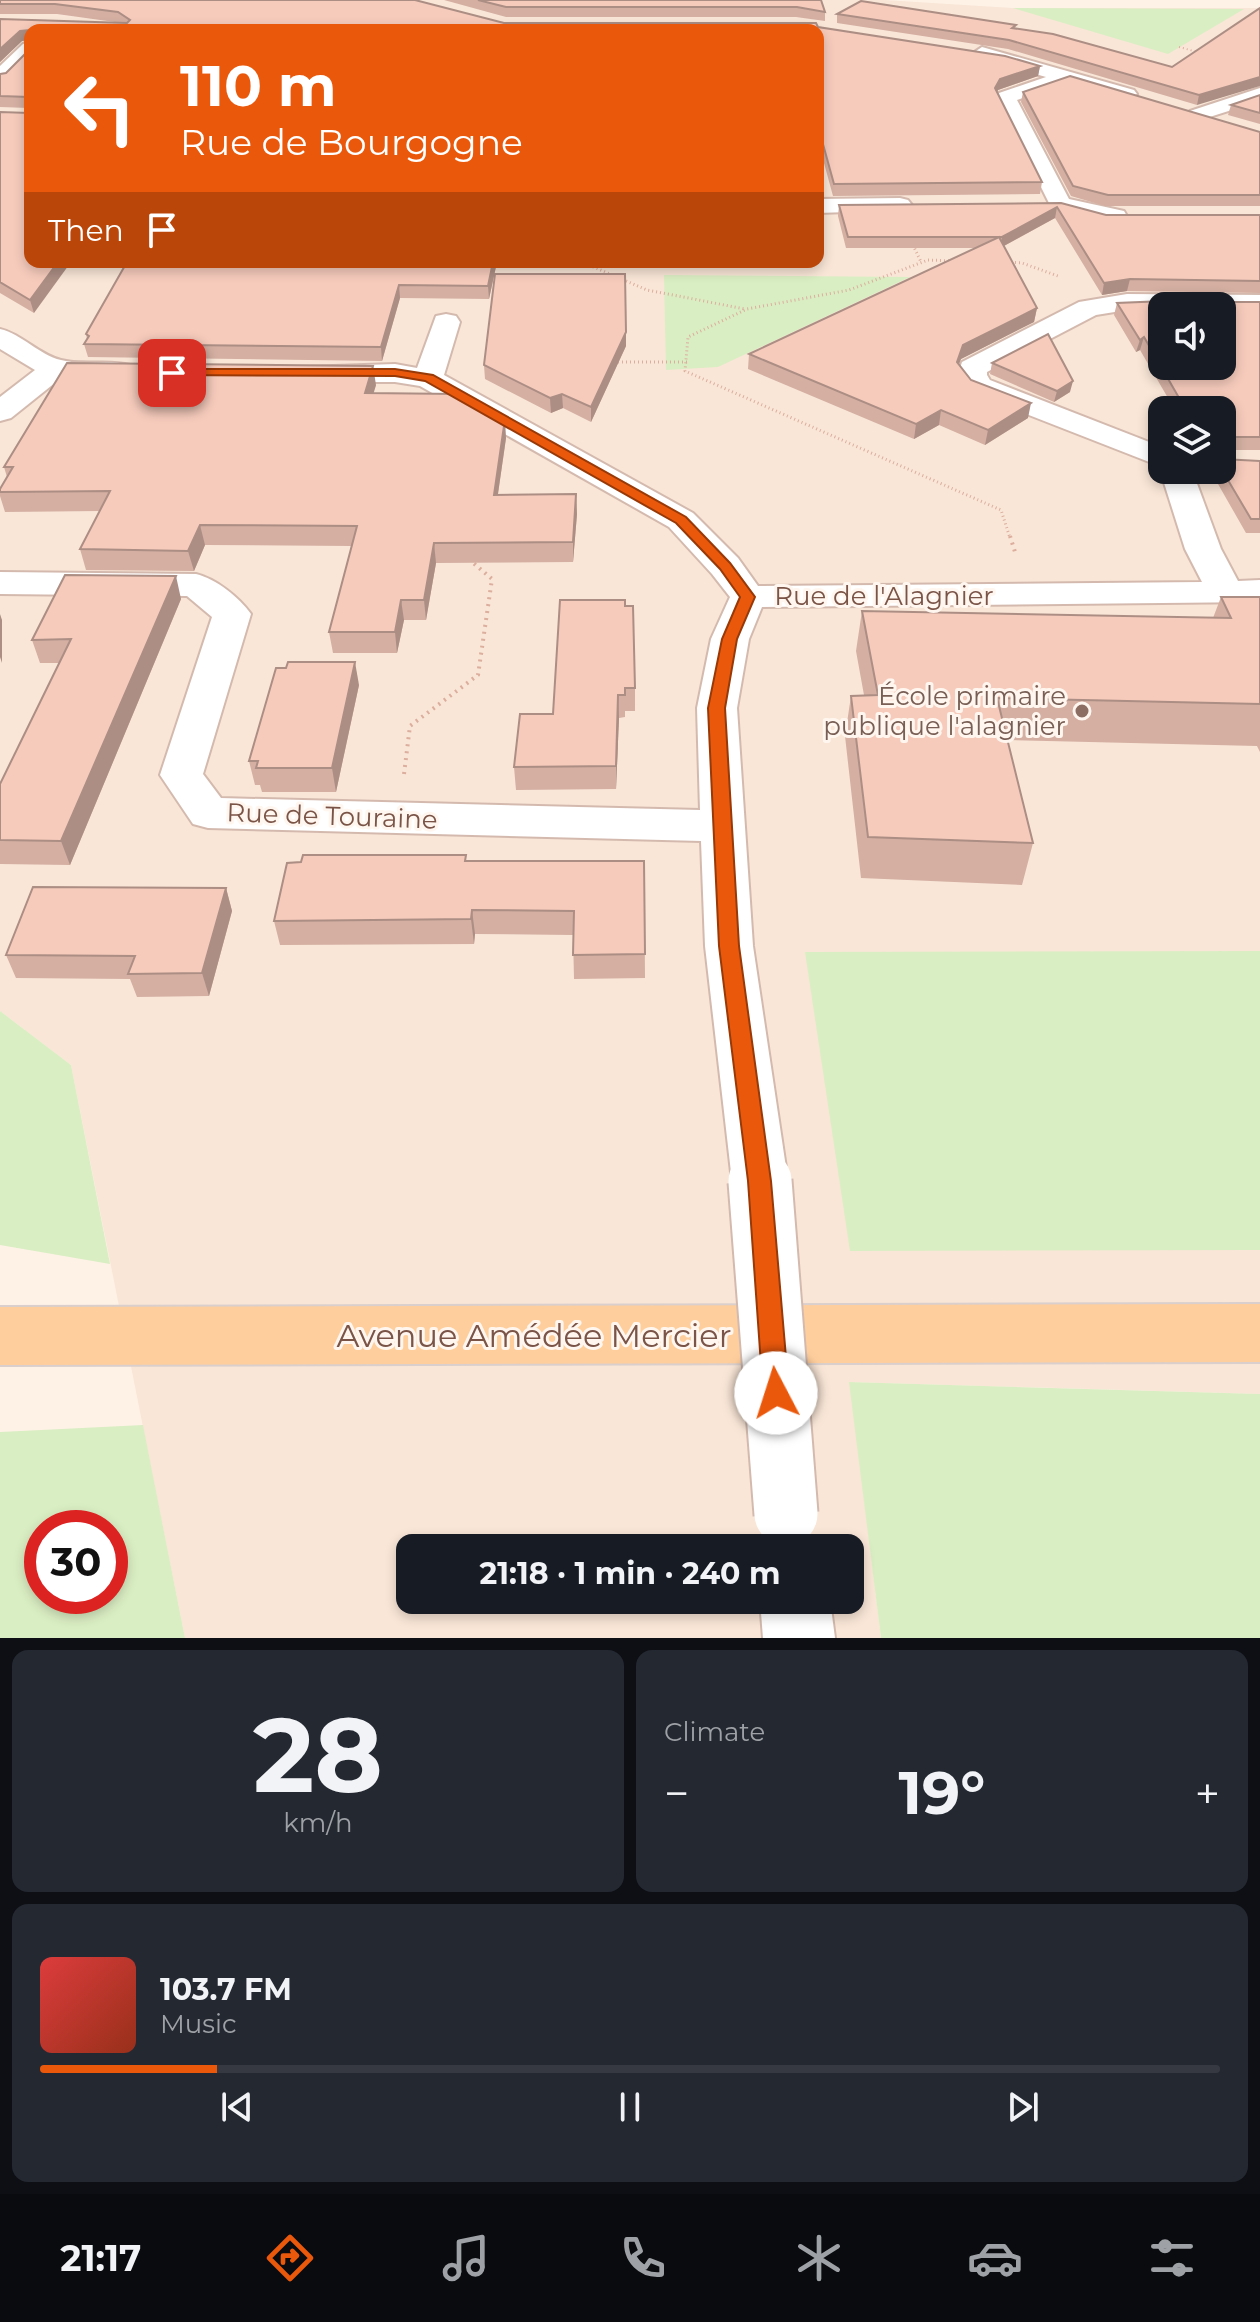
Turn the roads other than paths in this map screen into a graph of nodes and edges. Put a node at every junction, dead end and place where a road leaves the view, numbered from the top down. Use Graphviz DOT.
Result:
graph roads {
  1 [pos="970,50"];
  2 [pos="24,54"];
  3 [pos="1068,76"];
  4 [pos="0,77"];
  5 [pos="1260,94"];
  6 [pos="1140,98"];
  7 [pos="1235,126"];
  8 [pos="1030,204"];
  9 [pos="1060,204"];
  10 [pos="925,205"];
  11 [pos="824,206"];
  12 [pos="1135,216"];
  13 [pos="1260,303"];
  14 [pos="446,322"];
  15 [pos="0,337"];
  16 [pos="54,369"];
  17 [pos="142,372"];
  18 [pos="283,373"];
  19 [pos="428,378"];
  20 [pos="1,411"];
  21 [pos="1148,452"];
  22 [pos="1181,484"];
  23 [pos="0,583"];
  24 [pos="1242,591"];
  25 [pos="748,597"];
  26 [pos="722,826"];
  27 [pos="1260,1333"];
  28 [pos="0,1336"];
  29 [pos="787,1531"];
  30 [pos="796,1614"];
  31 [pos="799,1638"];
  1 -- 3 [label="street"];
  2 -- 4 [label="street"];
  3 -- 6 [label="street"];
  3 -- 9 [label="street"];
  5 -- 7 [label="street"];
  8 -- 9 [label="street"];
  9 -- 12 [label="street"];
  10 -- 11 [label="street"];
  13 -- 21 [label="street"];
  14 -- 19 [label="street"];
  15 -- 16 [label="street"];
  16 -- 17 [label="street"];
  16 -- 20 [label="street"];
  18 -- 19 [label="street"];
  19 -- 25 [label="street"];
  22 -- 24 [label="street"];
  23 -- 26 [label="street, Rue de Touraine"];
  24 -- 25 [label="street, Rue de l'Alagnier"];
  25 -- 26 [label="street, Rue de l'Alagnier"];
  26 -- 29 [label="street, Rue de l'Alagnier, bridge"];
  27 -- 28 [label="main road, Avenue Amédée Mercier"];
  30 -- 31 [label="street"];
}
